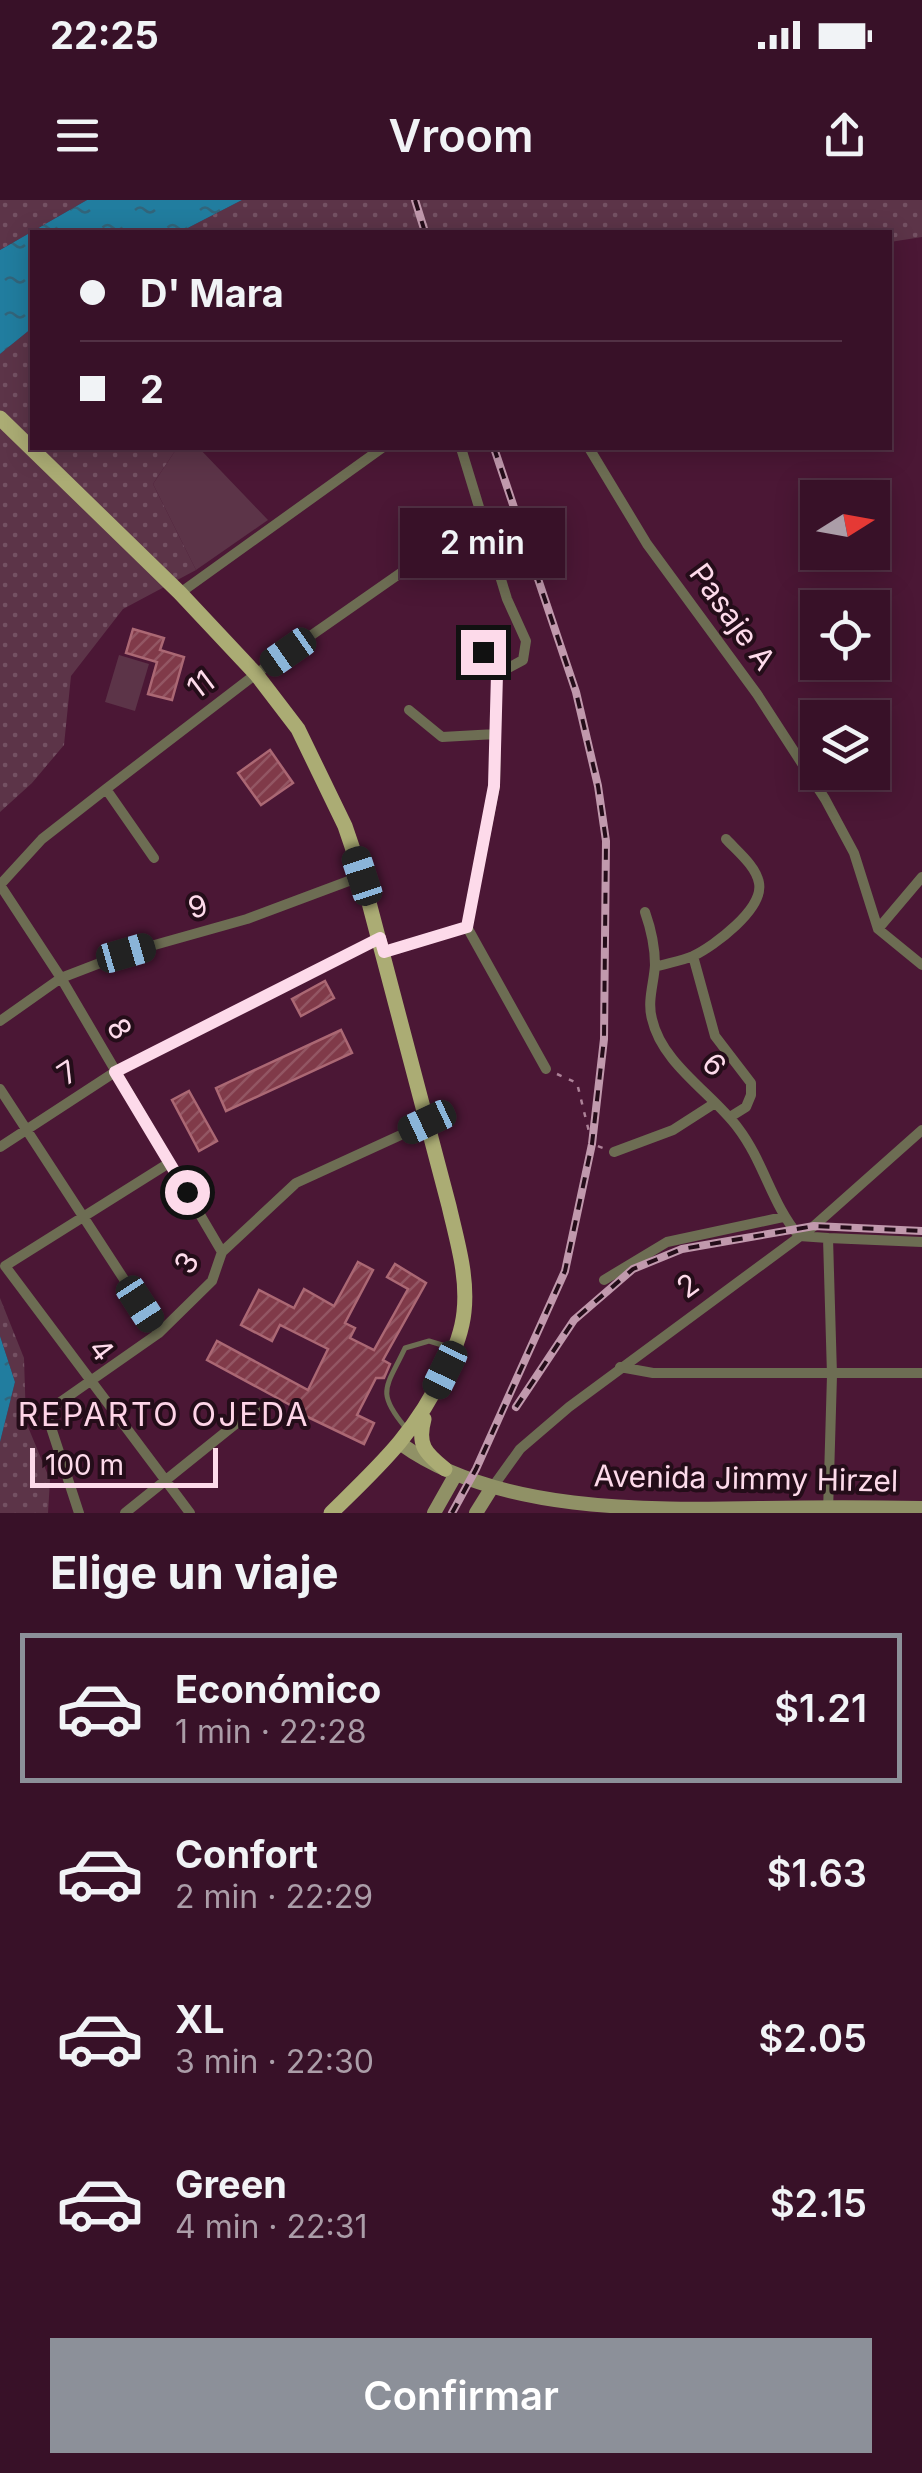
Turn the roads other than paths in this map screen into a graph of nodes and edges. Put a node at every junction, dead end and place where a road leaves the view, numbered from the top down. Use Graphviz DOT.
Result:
graph roads {
  1 [pos="0,418"];
  2 [pos="30,446"];
  3 [pos="34,450"];
  4 [pos="379,450"];
  5 [pos="462,450"];
  6 [pos="591,450"];
  7 [pos="444,542"];
  8 [pos="180,593"];
  9 [pos="483,652"];
  10 [pos="256,674"];
  11 [pos="497,674"];
  12 [pos="410,710"];
  13 [pos="496,734"];
  14 [pos="106,789"];
  15 [pos="726,839"];
  16 [pos="154,858"];
  17 [pos="362,876"];
  18 [pos="922,877"];
  19 [pos="0,885"];
  20 [pos="645,912"];
  21 [pos="467,927"];
  22 [pos="878,930"];
  23 [pos="382,945"];
  24 [pos="693,956"];
  25 [pos="922,965"];
  26 [pos="655,967"];
  27 [pos="61,978"];
  28 [pos="0,1021"];
  29 [pos="546,1068"];
  30 [pos="115,1072"];
  31 [pos="0,1089"];
  32 [pos="715,1103"];
  33 [pos="730,1118"];
  34 [pos="427,1122"];
  35 [pos="922,1130"];
  36 [pos="25,1131"];
  37 [pos="0,1146"];
  38 [pos="614,1152"];
  39 [pos="170,1163"];
  40 [pos="82,1217"];
  41 [pos="783,1217"];
  42 [pos="799,1236"];
  43 [pos="828,1238"];
  44 [pos="922,1242"];
  45 [pos="222,1252"];
  46 [pos="604,1280"];
  47 [pos="158,1333"];
  48 [pos="455,1349"];
  49 [pos="620,1367"];
  50 [pos="922,1373"];
  51 [pos="832,1374"];
  52 [pos="91,1378"];
  53 [pos="258,1406"];
  54 [pos="427,1408"];
  55 [pos="406,1438"];
  56 [pos="450,1472"];
  57 [pos="164,1482"];
  58 [pos="491,1489"];
  59 [pos="922,1508"];
  60 [pos="828,1510"];
  61 [pos="629,1511"];
  62 [pos="681,1511"];
  63 [pos="79,1513"];
  64 [pos="124,1513"];
  65 [pos="190,1513"];
  66 [pos="331,1513"];
  67 [pos="434,1513"];
  68 [pos="476,1513"];
  1 -- 2 [label="main road"];
  3 -- 8 [label="main road"];
  4 -- 8 [label="street"];
  5 -- 11 [label="street"];
  6 -- 22 [label="street, Pasaje A"];
  7 -- 10 [label="street, 11"];
  8 -- 10 [label="main road"];
  9 -- 11 [label="street"];
  10 -- 14 [label="street, 11"];
  10 -- 17 [label="main road"];
  11 -- 13 [label="street"];
  12 -- 13 [label="street"];
  13 -- 21 [label="street"];
  14 -- 16 [label="street"];
  14 -- 19 [label="street, 11"];
  15 -- 24 [label="street"];
  17 -- 23 [label="main road"];
  17 -- 27 [label="street, 9"];
  18 -- 22 [label="street"];
  19 -- 27 [label="street, 8"];
  20 -- 26 [label="street, 6"];
  21 -- 23 [label="street, 7"];
  21 -- 29 [label="street"];
  22 -- 25 [label="street"];
  23 -- 30 [label="street, 7"];
  23 -- 34 [label="main road"];
  24 -- 26 [label="street"];
  24 -- 33 [label="street"];
  26 -- 32 [label="street, 6"];
  27 -- 28 [label="street, 9"];
  27 -- 30 [label="street, 8"];
  30 -- 36 [label="street, 7"];
  30 -- 39 [label="street, 8"];
  31 -- 36 [label="street"];
  32 -- 33 [label="street, 6"];
  32 -- 38 [label="street"];
  33 -- 41 [label="street, 6"];
  34 -- 45 [label="street, 3"];
  34 -- 48 [label="main road"];
  35 -- 42 [label="street, 2"];
  36 -- 37 [label="street, 7"];
  36 -- 40 [label="street"];
  39 -- 40 [label="street"];
  39 -- 45 [label="street, 8"];
  40 -- 47 [label="street"];
  40 -- 52 [label="street, 4"];
  41 -- 42 [label="street, 6"];
  41 -- 46 [label="street"];
  42 -- 43 [label="street"];
  42 -- 49 [label="street, 2"];
  43 -- 44 [label="street"];
  43 -- 51 [label="street"];
  45 -- 47 [label="street, 3"];
  47 -- 52 [label="street, 3"];
  48 -- 54 [label="main road"];
  48 -- 55 [label="lane"];
  49 -- 51 [label="street"];
  49 -- 58 [label="street, 2"];
  50 -- 51 [label="street"];
  51 -- 60 [label="street"];
  52 -- 57 [label="street, 4"];
  52 -- 63 [label="street, 3"];
  53 -- 57 [label="street"];
  54 -- 55 [label="main road"];
  54 -- 56 [label="main road"];
  55 -- 56 [label="main road, Avenida Jimmy Hirzel"];
  55 -- 66 [label="main road"];
  56 -- 58 [label="main road, Avenida Jimmy Hirzel"];
  56 -- 67 [label="main road"];
  57 -- 64 [label="street"];
  57 -- 65 [label="street, 4"];
  58 -- 61 [label="main road, Avenida Jimmy Hirzel"];
  58 -- 68 [label="main road"];
  59 -- 60 [label="main road, Avenida Jimmy Hirzel"];
  60 -- 62 [label="main road, Avenida Jimmy Hirzel"];
  61 -- 62 [label="main road, Avenida Jimmy Hirzel"];
}
